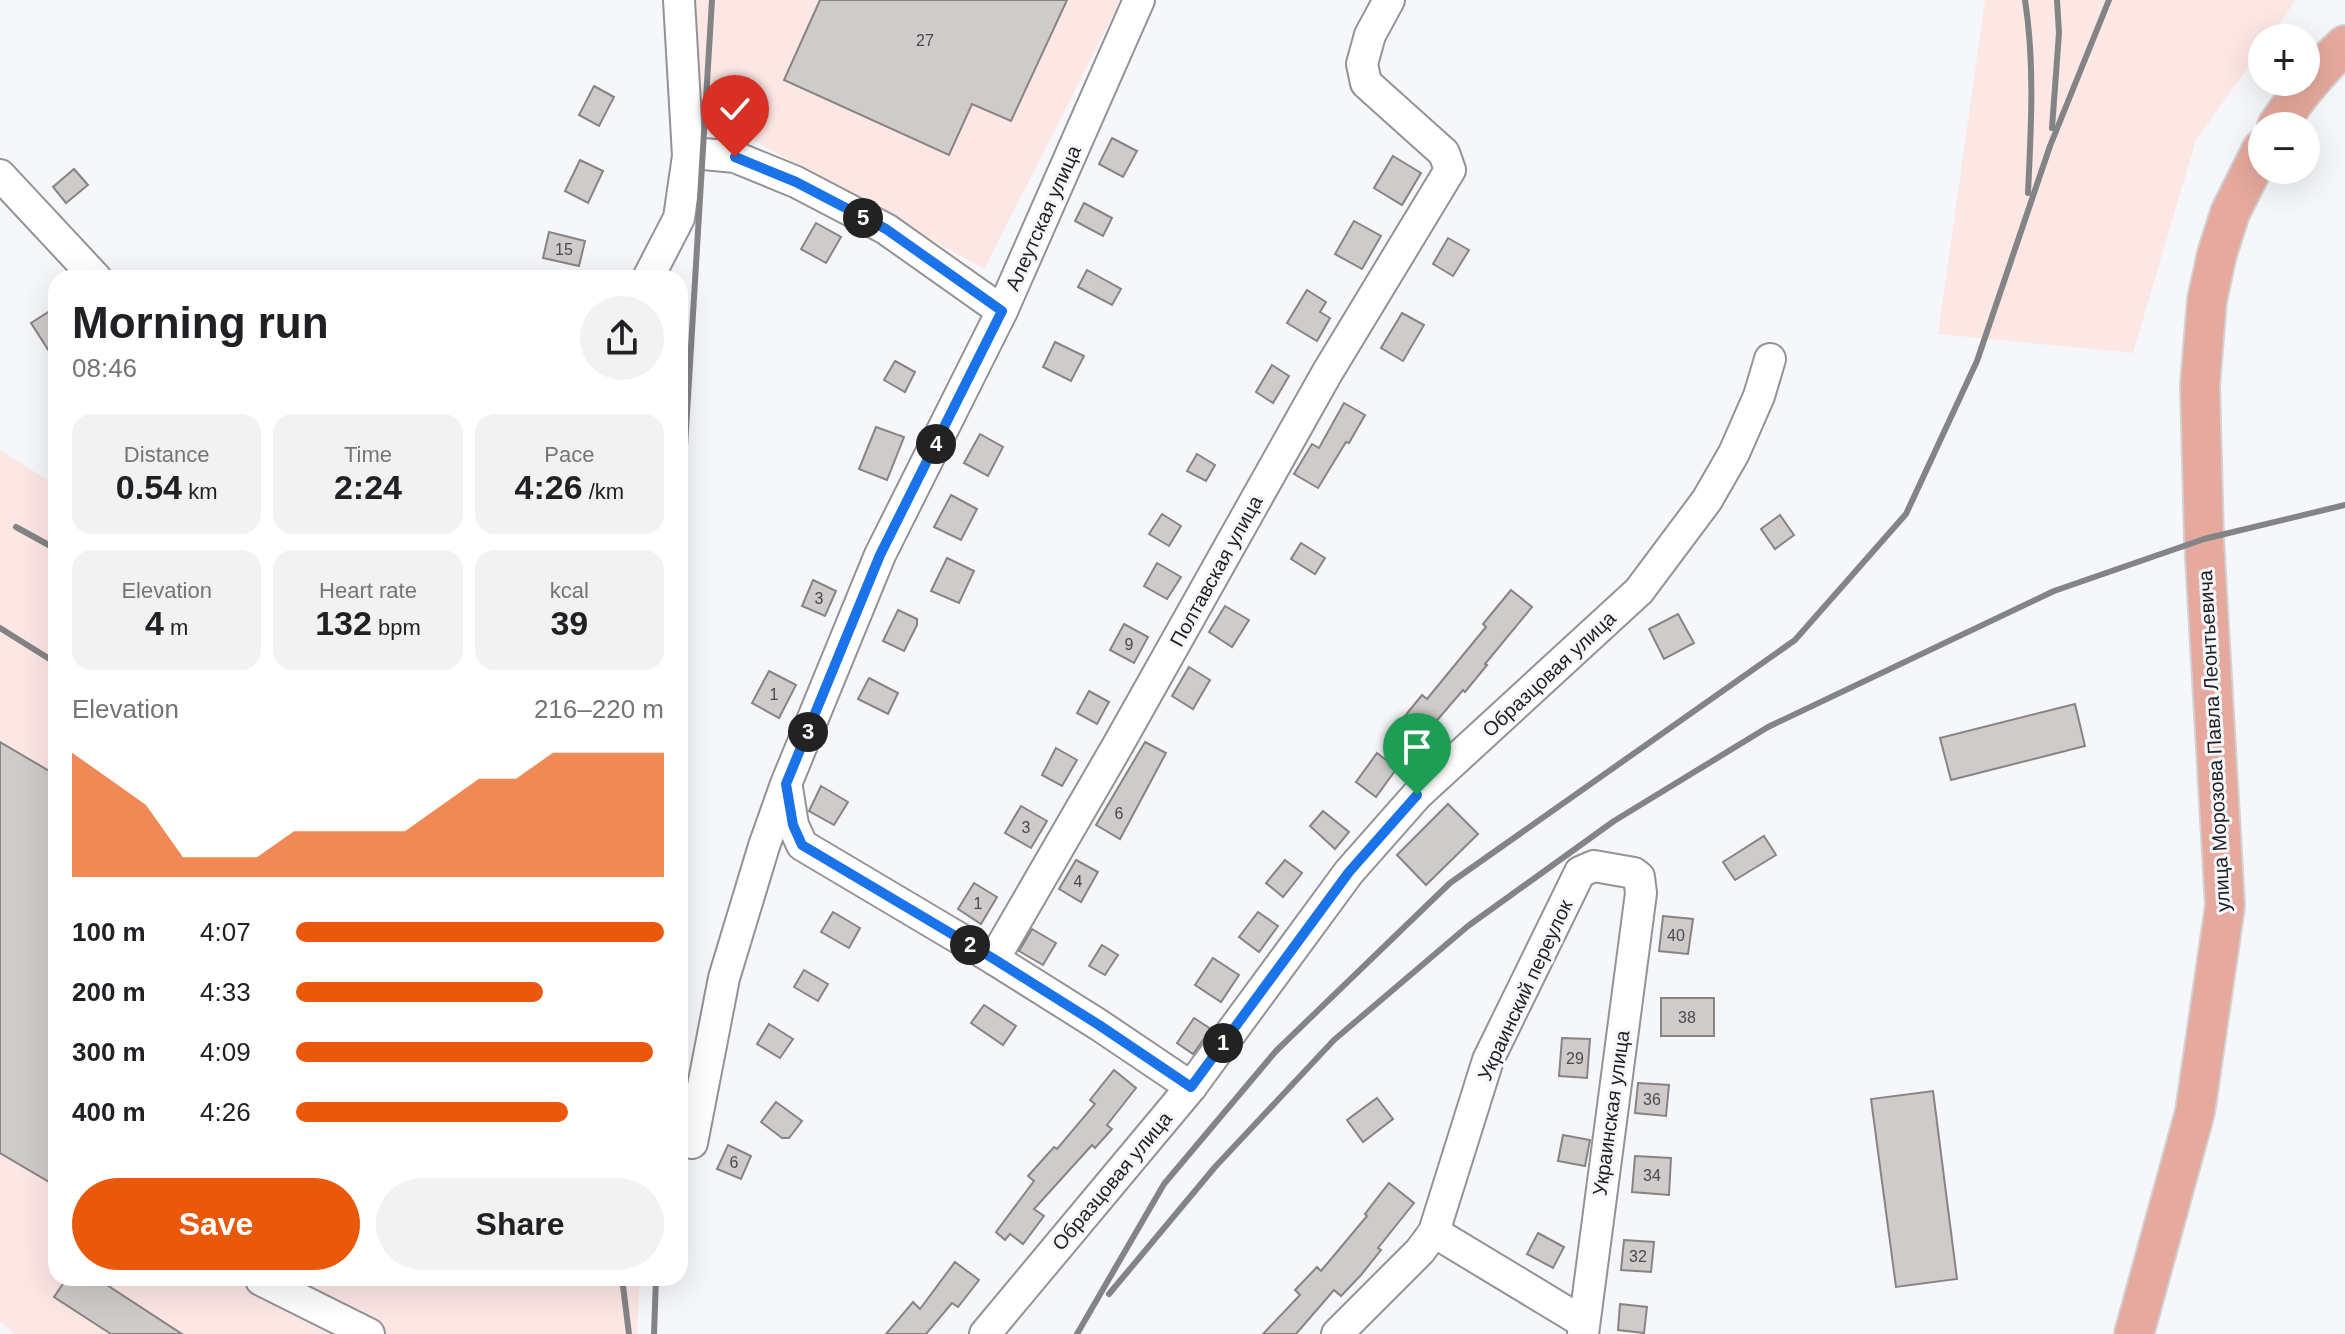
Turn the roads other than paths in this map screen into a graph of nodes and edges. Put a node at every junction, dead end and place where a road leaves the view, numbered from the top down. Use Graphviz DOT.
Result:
graph roads {
  1 [pos="679,0"];
  2 [pos="1139,0"];
  3 [pos="1389,0"];
  4 [pos="2345,45"];
  5 [pos="2286,112"];
  6 [pos="688,156"];
  7 [pos="2248,173"];
  8 [pos="0,175"];
  9 [pos="89,270"];
  10 [pos="652,270"];
  11 [pos="1002,311"];
  12 [pos="1770,359"];
  13 [pos="786,784"];
  14 [pos="1641,893"];
  15 [pos="994,959"];
  16 [pos="1191,1087"];
  17 [pos="692,1143"];
  18 [pos="1434,1232"];
  19 [pos="274,1286"];
  20 [pos="1583,1328"];
  21 [pos="369,1334"];
  22 [pos="985,1334"];
  23 [pos="1337,1334"];
  24 [pos="2134,1334"];
  1 -- 6 [label="street"];
  2 -- 11 [label="street, Алеутская улица"];
  3 -- 15 [label="street, Полтавская улица"];
  4 -- 5 [label="main road"];
  6 -- 10 [label="street"];
  6 -- 11 [label="street"];
  7 -- 24 [label="main road, улица Морозова Павла Леонтьевича"];
  8 -- 9 [label="street"];
  11 -- 13 [label="street, Алеутская улица"];
  12 -- 16 [label="street, Образцовая улица"];
  13 -- 15 [label="street"];
  13 -- 17 [label="street, Алеутская улица"];
  14 -- 18 [label="street, Украинский переулок"];
  14 -- 20 [label="street, Украинская улица"];
  15 -- 16 [label="street"];
  16 -- 22 [label="street, Образцовая улица"];
  18 -- 20 [label="street"];
  18 -- 23 [label="street, Украинский переулок"];
  19 -- 21 [label="street"];
}
